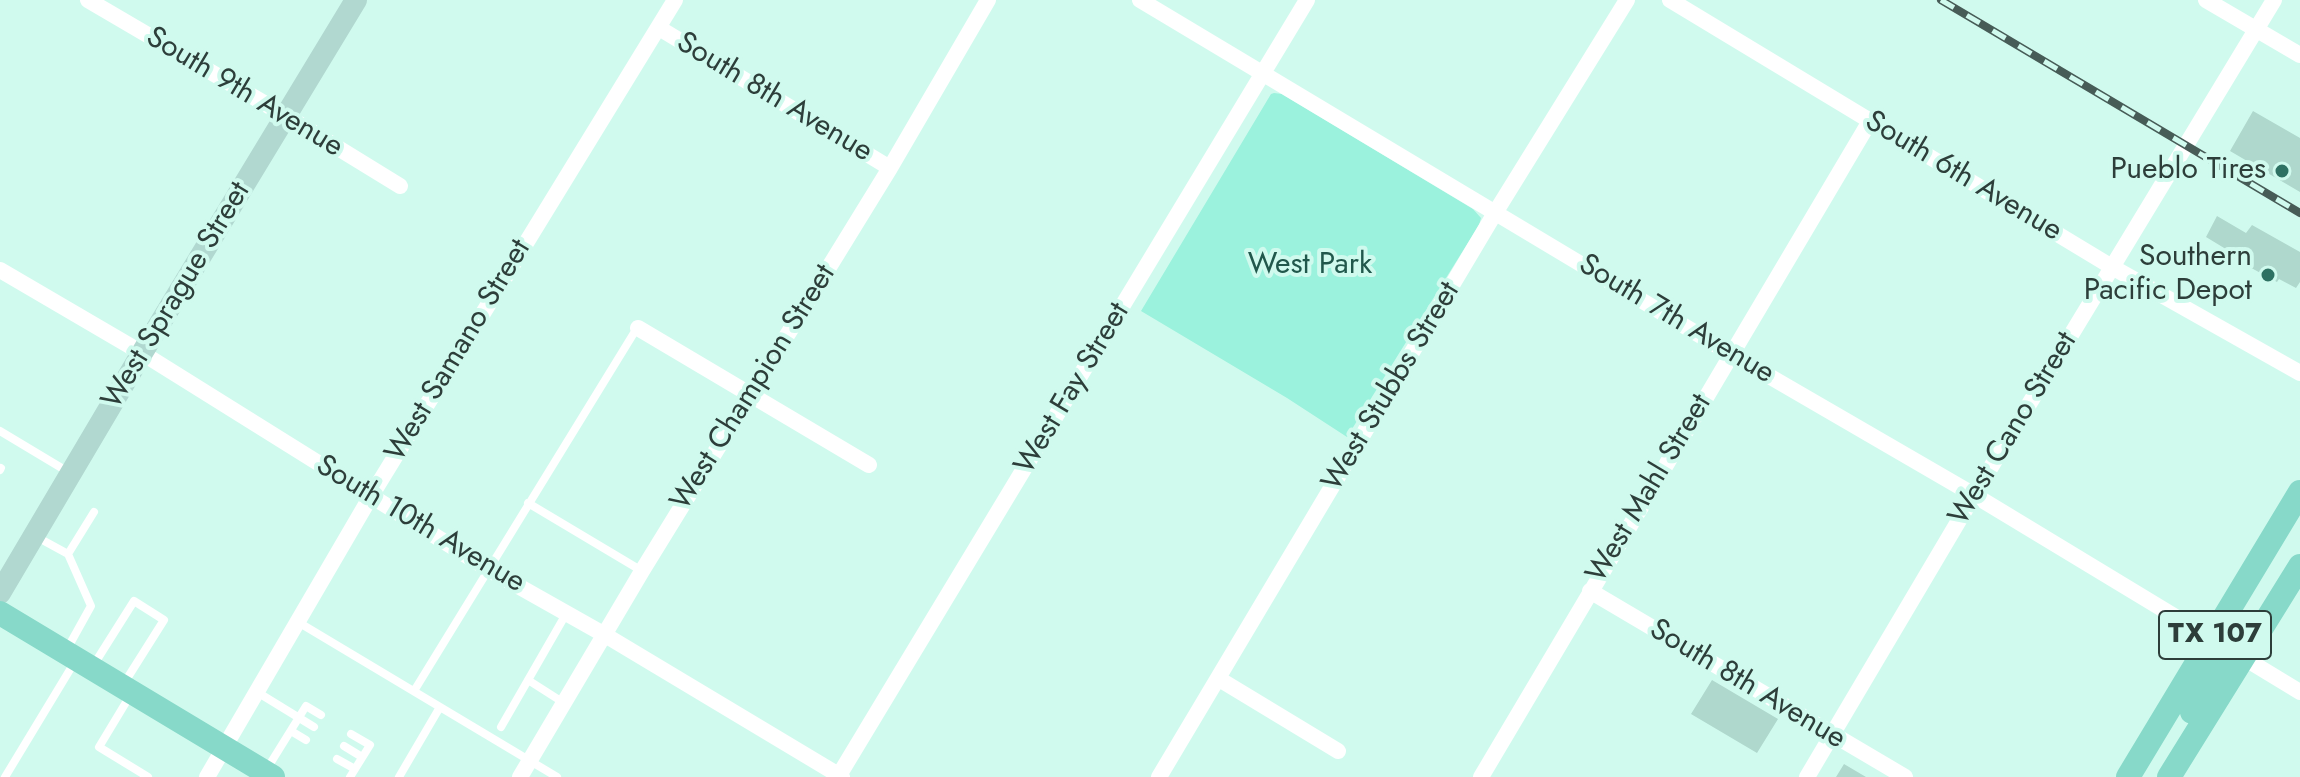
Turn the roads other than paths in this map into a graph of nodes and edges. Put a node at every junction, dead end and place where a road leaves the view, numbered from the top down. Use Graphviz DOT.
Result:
graph roads {
  1 [pos="88,0"];
  2 [pos="356,0"];
  3 [pos="675,0"];
  4 [pos="988,0"];
  5 [pos="1140,0"];
  6 [pos="1307,0"];
  7 [pos="1627,0"];
  8 [pos="1670,0"];
  9 [pos="2206,0"];
  10 [pos="2274,0"];
  11 [pos="659,28"];
  12 [pos="2257,29"];
  13 [pos="2300,55"];
  14 [pos="1261,74"];
  15 [pos="286,116"];
  16 [pos="1870,121"];
  17 [pos="890,168"];
  18 [pos="400,186"];
  19 [pos="1495,213"];
  20 [pos="2112,267"];
  21 [pos="0,270"];
  22 [pos="638,328"];
  23 [pos="142,353"];
  24 [pos="1731,354"];
  25 [pos="2300,373"];
  26 [pos="750,395"];
  27 [pos="0,431"];
  28 [pos="869,465"];
  29 [pos="71,474"];
  30 [pos="2300,492"];
  31 [pos="1974,495"];
  32 [pos="371,496"];
  33 [pos="528,503"];
  34 [pos="94,512"];
  35 [pos="34,536"];
  36 [pos="68,554"];
  37 [pos="2300,566"];
  38 [pos="488,569"];
  39 [pos="642,571"];
  40 [pos="1590,591"];
  41 [pos="0,593"];
  42 [pos="0,613"];
  43 [pos="566,613"];
  44 [pos="298,622"];
  45 [pos="605,635"];
  46 [pos="2212,639"];
  47 [pos="2244,658"];
  48 [pos="78,659"];
  49 [pos="1219,679"];
  50 [pos="528,680"];
  51 [pos="127,689"];
  52 [pos="414,691"];
  53 [pos="257,692"];
  54 [pos="2300,692"];
  55 [pos="565,703"];
  56 [pos="440,707"];
  57 [pos="321,715"];
  58 [pos="299,718"];
  59 [pos="314,727"];
  60 [pos="501,727"];
  61 [pos="291,731"];
  62 [pos="351,734"];
  63 [pos="425,734"];
  64 [pos="1832,736"];
  65 [pos="415,737"];
  66 [pos="306,740"];
  67 [pos="344,746"];
  68 [pos="225,747"];
  69 [pos="1338,751"];
  70 [pos="404,755"];
  71 [pos="362,757"];
  72 [pos="337,759"];
  73 [pos="530,761"];
  74 [pos="406,766"];
  75 [pos="2138,766"];
  76 [pos="2172,772"];
  77 [pos="352,773"];
  78 [pos="269,775"];
  79 [pos="840,776"];
  80 [pos="5,777"];
  81 [pos="148,777"];
  82 [pos="207,777"];
  83 [pos="399,777"];
  84 [pos="520,777"];
  85 [pos="557,777"];
  86 [pos="1159,777"];
  87 [pos="1481,777"];
  88 [pos="1807,777"];
  89 [pos="1905,777"];
  90 [pos="2128,777"];
  1 -- 15 [label="street, South 9th Avenue"];
  2 -- 15 [label="street, West Sprague Street"];
  3 -- 11 [label="street, West Samano Street"];
  4 -- 17 [label="street, West Champion Street"];
  5 -- 14 [label="street, South 7th Avenue"];
  6 -- 14 [label="street, West Fay Street"];
  7 -- 19 [label="street, West Stubbs Street"];
  8 -- 16 [label="street, South 6th Avenue"];
  9 -- 12 [label="street"];
  10 -- 12 [label="street, West Cano Street"];
  11 -- 17 [label="street, South 8th Avenue"];
  11 -- 32 [label="street, West Samano Street"];
  12 -- 13 [label="street"];
  12 -- 20 [label="street, West Cano Street"];
  14 -- 19 [label="street, South 7th Avenue"];
  14 -- 79 [label="street, West Fay Street"];
  15 -- 18 [label="street, South 9th Avenue"];
  15 -- 23 [label="street, West Sprague Street"];
  16 -- 20 [label="street, South 6th Avenue"];
  16 -- 24 [label="street, West Mahl Street"];
  17 -- 26 [label="street, West Champion Street"];
  19 -- 24 [label="street, South 7th Avenue"];
  19 -- 49 [label="street, West Stubbs Street"];
  20 -- 25 [label="street, South 6th Avenue"];
  20 -- 31 [label="street, West Cano Street"];
  21 -- 23 [label="street, South 10th Avenue"];
  22 -- 26 [label="street"];
  22 -- 33 [label="lane"];
  23 -- 29 [label="street, West Sprague Street"];
  23 -- 32 [label="street, South 10th Avenue"];
  24 -- 31 [label="street, South 7th Avenue"];
  24 -- 40 [label="street, West Mahl Street"];
  26 -- 28 [label="street"];
  26 -- 39 [label="street, West Champion Street"];
  27 -- 29 [label="lane"];
  29 -- 35 [label="street, West Sprague Street"];
  30 -- 46 [label="main road, TX 107"];
  31 -- 46 [label="street, South 7th Avenue"];
  31 -- 64 [label="street, West Cano Street"];
  32 -- 38 [label="street, South 10th Avenue"];
  32 -- 44 [label="street, West Samano Street"];
  33 -- 38 [label="lane"];
  33 -- 39 [label="lane"];
  34 -- 36 [label="lane"];
  35 -- 36 [label="lane"];
  35 -- 41 [label="street, West Sprague Street"];
  36 -- 48 [label="lane"];
  37 -- 47 [label="main road, TX 107"];
  38 -- 43 [label="street, South 10th Avenue"];
  38 -- 52 [label="lane"];
  39 -- 45 [label="street, West Champion Street"];
  40 -- 64 [label="street, South 8th Avenue"];
  40 -- 87 [label="street, West Mahl Street"];
  42 -- 48 [label="main road"];
  43 -- 45 [label="street, South 10th Avenue"];
  43 -- 50 [label="lane"];
  44 -- 52 [label="lane"];
  44 -- 53 [label="street, West Samano Street"];
  45 -- 55 [label="street, West Champion Street"];
  45 -- 79 [label="street, South 10th Avenue"];
  46 -- 75 [label="main road, TX 107"];
  46 -- 76 [label="main road"];
  47 -- 54 [label="street"];
  47 -- 76 [label="main road, TX 107"];
  48 -- 51 [label="main road"];
  48 -- 51 [label="lane"];
  48 -- 80 [label="lane"];
  49 -- 69 [label="street"];
  49 -- 86 [label="street, West Stubbs Street"];
  50 -- 55 [label="lane"];
  50 -- 60 [label="lane"];
  51 -- 68 [label="main road"];
  51 -- 81 [label="lane"];
  52 -- 56 [label="lane"];
  53 -- 58 [label="lane"];
  53 -- 68 [label="street, West Samano Street"];
  55 -- 73 [label="street, West Champion Street"];
  56 -- 63 [label="lane"];
  56 -- 73 [label="lane"];
  57 -- 58 [label="lane"];
  58 -- 59 [label="lane"];
  58 -- 61 [label="lane"];
  61 -- 66 [label="lane"];
  61 -- 78 [label="lane"];
  62 -- 71 [label="lane"];
  63 -- 65 [label="lane"];
  63 -- 74 [label="lane"];
  64 -- 88 [label="street, West Cano Street"];
  64 -- 89 [label="street, South 8th Avenue"];
  67 -- 71 [label="lane"];
  68 -- 78 [label="main road"];
  68 -- 82 [label="street, West Samano Street"];
  70 -- 74 [label="lane"];
  71 -- 77 [label="lane"];
  72 -- 77 [label="lane"];
  73 -- 84 [label="street, West Champion Street"];
  73 -- 85 [label="lane"];
  74 -- 83 [label="lane"];
  75 -- 90 [label="main road, TX 107"];
}
